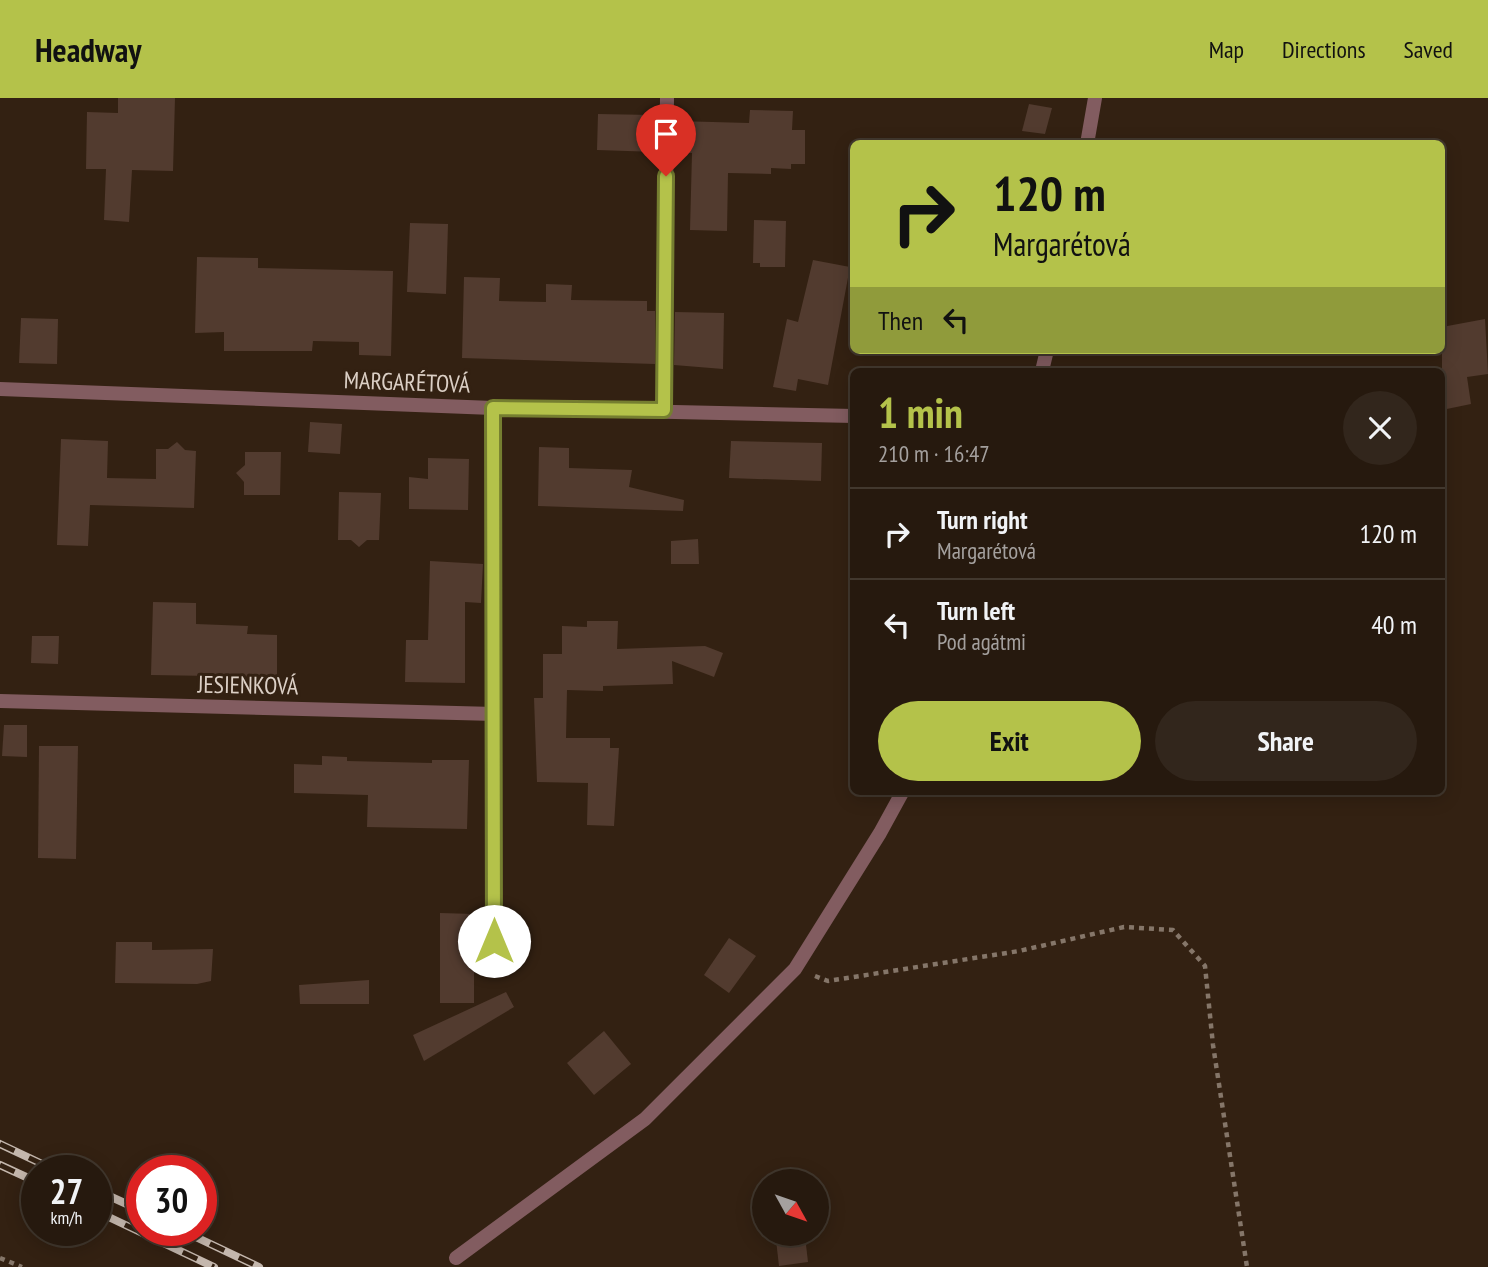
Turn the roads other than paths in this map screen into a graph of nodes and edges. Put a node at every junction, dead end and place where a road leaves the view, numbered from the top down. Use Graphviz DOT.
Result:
graph roads {
  1 [pos="667,98"];
  2 [pos="1095,98"];
  3 [pos="1088,140"];
  4 [pos="0,390"];
  5 [pos="493,408"];
  6 [pos="664,410"];
  7 [pos="850,416"];
  8 [pos="0,701"];
  9 [pos="495,714"];
  10 [pos="900,795"];
  11 [pos="494,941"];
  12 [pos="456,1258"];
  1 -- 6 [label="street"];
  2 -- 3 [label="street"];
  4 -- 5 [label="street, MARGARÉTOVÁ"];
  5 -- 6 [label="street, MARGARÉTOVÁ"];
  5 -- 9 [label="street"];
  6 -- 7 [label="street, MARGARÉTOVÁ"];
  8 -- 9 [label="street, JESIENKOVÁ"];
  9 -- 11 [label="street"];
  10 -- 12 [label="street"];
}
